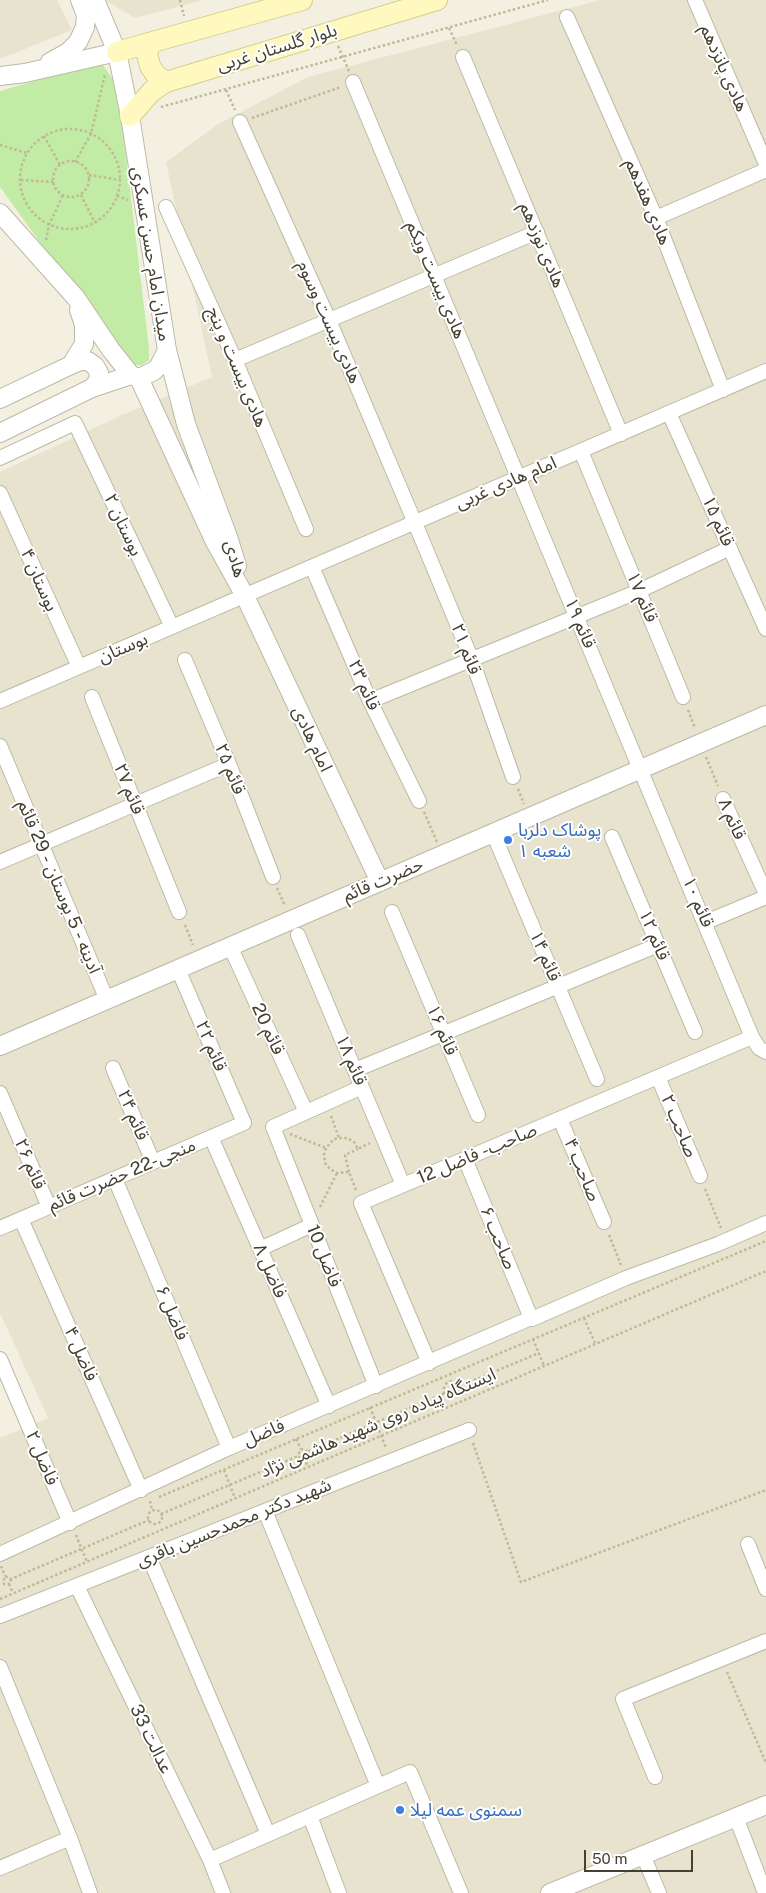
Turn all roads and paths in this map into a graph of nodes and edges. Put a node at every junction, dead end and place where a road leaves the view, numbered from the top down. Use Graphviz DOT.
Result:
graph roads {
  1 [pos="80,0"];
  2 [pos="95,0"];
  3 [pos="302,0"];
  4 [pos="437,0"];
  5 [pos="548,0"];
  6 [pos="695,0"];
  7 [pos="567,17"];
  8 [pos="105,20"];
  9 [pos="449,28"];
  10 [pos="332,31"];
  11 [pos="150,43"];
  12 [pos="114,52"];
  13 [pos="463,57"];
  14 [pos="343,58"];
  15 [pos="25,72"];
  16 [pos="0,76"];
  17 [pos="166,82"];
  18 [pos="353,82"];
  19 [pos="226,89"];
  20 [pos="161,107"];
  21 [pos="130,116"];
  22 [pos="240,122"];
  23 [pos="91,134"];
  24 [pos="44,136"];
  25 [pos="0,146"];
  26 [pos="28,154"];
  27 [pos="75,162"];
  28 [pos="766,164"];
  29 [pos="60,165"];
  30 [pos="766,170"];
  31 [pos="89,175"];
  32 [pos="20,180"];
  33 [pos="120,180"];
  34 [pos="54,182"];
  35 [pos="63,195"];
  36 [pos="81,195"];
  37 [pos="166,206"];
  38 [pos="0,213"];
  39 [pos="656,218"];
  40 [pos="95,223"];
  41 [pos="49,225"];
  42 [pos="537,232"];
  43 [pos="434,276"];
  44 [pos="76,298"];
  45 [pos="330,320"];
  46 [pos="167,350"];
  47 [pos="235,360"];
  48 [pos="71,365"];
  49 [pos="766,371"];
  50 [pos="135,377"];
  51 [pos="92,388"];
  52 [pos="723,390"];
  53 [pos="0,399"];
  54 [pos="669,413"];
  55 [pos="0,433"];
  56 [pos="621,434"];
  57 [pos="581,451"];
  58 [pos="0,458"];
  59 [pos="519,477"];
  60 [pos="0,493"];
  61 [pos="415,523"];
  62 [pos="306,529"];
  63 [pos="730,548"];
  64 [pos="312,567"];
  65 [pos="639,591"];
  66 [pos="245,596"];
  67 [pos="578,617"];
  68 [pos="172,627"];
  69 [pos="766,628"];
  70 [pos="185,660"];
  71 [pos="472,660"];
  72 [pos="79,667"];
  73 [pos="92,697"];
  74 [pos="683,697"];
  75 [pos="0,701"];
  76 [pos="370,701"];
  77 [pos="766,715"];
  78 [pos="701,743"];
  79 [pos="0,746"];
  80 [pos="228,764"];
  81 [pos="642,769"];
  82 [pos="513,777"];
  83 [pos="723,799"];
  84 [pos="419,801"];
  85 [pos="135,803"];
  86 [pos="530,817"];
  87 [pos="493,833"];
  88 [pos="612,837"];
  89 [pos="41,844"];
  90 [pos="443,855"];
  91 [pos="0,862"];
  92 [pos="273,877"];
  93 [pos="380,882"];
  94 [pos="766,895"];
  95 [pos="180,912"];
  96 [pos="392,912"];
  97 [pos="706,922"];
  98 [pos="294,928"];
  99 [pos="658,945"];
  100 [pos="230,946"];
  101 [pos="199,960"];
  102 [pos="178,969"];
  103 [pos="558,986"];
  104 [pos="106,1000"];
  105 [pos="694,1032"];
  106 [pos="443,1034"];
  107 [pos="759,1045"];
  108 [pos="0,1046"];
  109 [pos="766,1062"];
  110 [pos="113,1068"];
  111 [pos="355,1070"];
  112 [pos="658,1077"];
  113 [pos="597,1079"];
  114 [pos="362,1087"];
  115 [pos="0,1093"];
  116 [pos="326,1103"];
  117 [pos="306,1112"];
  118 [pos="478,1115"];
  119 [pos="560,1118"];
  120 [pos="244,1123"];
  121 [pos="273,1127"];
  122 [pos="211,1137"];
  123 [pos="339,1138"];
  124 [pos="383,1138"];
  125 [pos="326,1148"];
  126 [pos="358,1149"];
  127 [pos="465,1159"];
  128 [pos="152,1162"];
  129 [pos="349,1172"];
  130 [pos="337,1173"];
  131 [pos="700,1176"];
  132 [pos="115,1179"];
  133 [pos="403,1185"];
  134 [pos="361,1203"];
  135 [pos="49,1207"];
  136 [pos="21,1219"];
  137 [pos="604,1222"];
  138 [pos="766,1223"];
  139 [pos="312,1225"];
  140 [pos="0,1228"];
  141 [pos="726,1240"];
  142 [pos="766,1241"];
  143 [pos="260,1248"];
  144 [pos="766,1270"];
  145 [pos="626,1278"];
  146 [pos="531,1318"];
  147 [pos="584,1318"];
  148 [pos="533,1340"];
  149 [pos="595,1343"];
  150 [pos="539,1353"];
  151 [pos="0,1358"];
  152 [pos="429,1363"];
  153 [pos="544,1366"];
  154 [pos="446,1376"];
  155 [pos="449,1382"];
  156 [pos="376,1386"];
  157 [pos="460,1386"];
  158 [pos="445,1393"];
  159 [pos="456,1397"];
  160 [pos="459,1402"];
  161 [pos="329,1406"];
  162 [pos="370,1407"];
  163 [pos="376,1423"];
  164 [pos="469,1430"];
  165 [pos="381,1436"];
  166 [pos="296,1439"];
  167 [pos="229,1448"];
  168 [pos="301,1449"];
  169 [pos="307,1452"];
  170 [pos="298,1456"];
  171 [pos="304,1458"];
  172 [pos="392,1460"];
  173 [pos="308,1467"];
  174 [pos="224,1470"];
  175 [pos="229,1485"];
  176 [pos="141,1490"];
  177 [pos="766,1490"];
  178 [pos="235,1498"];
  179 [pos="152,1510"];
  180 [pos="265,1511"];
  181 [pos="161,1514"];
  182 [pos="149,1520"];
  183 [pos="158,1523"];
  184 [pos="73,1528"];
  185 [pos="161,1530"];
  186 [pos="748,1544"];
  187 [pos="81,1548"];
  188 [pos="149,1557"];
  189 [pos="4,1558"];
  190 [pos="87,1562"];
  191 [pos="0,1566"];
  192 [pos="6,1576"];
  193 [pos="11,1578"];
  194 [pos="1,1583"];
  195 [pos="9,1584"];
  196 [pos="77,1586"];
  197 [pos="766,1588"];
  198 [pos="13,1593"];
  199 [pos="0,1599"];
  200 [pos="0,1616"];
  201 [pos="766,1641"];
  202 [pos="722,1659"];
  203 [pos="0,1667"];
  204 [pos="766,1763"];
  205 [pos="655,1778"];
  206 [pos="378,1786"];
  207 [pos="766,1805"];
  208 [pos="310,1816"];
  209 [pos="736,1817"];
  210 [pos="268,1834"];
  211 [pos="70,1838"];
  212 [pos="643,1855"];
  213 [pos="210,1860"];
  214 [pos="0,1868"];
  215 [pos="90,1893"];
  216 [pos="223,1893"];
  217 [pos="339,1893"];
  218 [pos="461,1893"];
  219 [pos="550,1893"];
  220 [pos="658,1893"];
  221 [pos="765,1893"];
  1 -- 15 [label="street"];
  2 -- 8 [label="street, میدان امام حسن عسکری"];
  3 -- 11 [label="main road"];
  4 -- 10 [label="main road, بلوار گلستان غربی"];
  5 -- 9 [label="path"];
  6 -- 28 [label="street, هادی پانزدهم"];
  7 -- 39 [label="street, هادی هفدهم"];
  8 -- 11 [label="street"];
  8 -- 12 [label="street, میدان امام حسن عسکری"];
  9 -- 13 [label="path"];
  9 -- 14 [label="path"];
  10 -- 14 [label="path"];
  10 -- 17 [label="main road, بلوار گلستان غربی"];
  11 -- 12 [label="main road"];
  11 -- 17 [label="main road"];
  12 -- 15 [label="street"];
  12 -- 21 [label="street, میدان امام حسن عسکری"];
  12 -- 23 [label="path"];
  13 -- 42 [label="street, هادی نوزدهم"];
  14 -- 18 [label="path"];
  14 -- 19 [label="path"];
  15 -- 16 [label="street"];
  17 -- 21 [label="main road, بلوار گلستان غربی"];
  18 -- 22 [label="path"];
  18 -- 43 [label="street, هادی بیست ویکم"];
  19 -- 20 [label="path"];
  19 -- 22 [label="path"];
  21 -- 46 [label="street, میدان امام حسن عسکری"];
  22 -- 45 [label="street, هادی بیست وسوم"];
  23 -- 24 [label="path"];
  23 -- 27 [label="path"];
  23 -- 33 [label="path"];
  24 -- 26 [label="path"];
  24 -- 29 [label="path"];
  25 -- 26 [label="path"];
  26 -- 32 [label="path"];
  27 -- 29 [label="path"];
  27 -- 31 [label="path"];
  29 -- 34 [label="path"];
  30 -- 39 [label="street"];
  31 -- 33 [label="path"];
  31 -- 36 [label="path"];
  32 -- 34 [label="path"];
  32 -- 41 [label="path"];
  33 -- 40 [label="path"];
  34 -- 35 [label="path"];
  35 -- 36 [label="path"];
  35 -- 41 [label="path"];
  36 -- 40 [label="path"];
  37 -- 47 [label="street, هادی بیست و پنج"];
  38 -- 44 [label="street"];
  39 -- 52 [label="street, هادی هفدهم"];
  40 -- 41 [label="path"];
  42 -- 43 [label="street"];
  42 -- 56 [label="street, هادی نوزدهم"];
  43 -- 45 [label="street"];
  43 -- 59 [label="street, هادی بیست ویکم"];
  44 -- 48 [label="street"];
  44 -- 50 [label="street"];
  45 -- 47 [label="street"];
  45 -- 61 [label="street, هادی بیست وسوم"];
  46 -- 50 [label="street, میدان امام حسن عسکری"];
  46 -- 66 [label="street, هادی"];
  47 -- 62 [label="street, هادی بیست و پنج"];
  48 -- 51 [label="street"];
  48 -- 53 [label="street"];
  49 -- 52 [label="street, امام هادی غربی"];
  50 -- 51 [label="street"];
  50 -- 66 [label="street, هادی"];
  51 -- 55 [label="street"];
  52 -- 54 [label="street, امام هادی غربی"];
  54 -- 56 [label="street, امام هادی غربی"];
  54 -- 63 [label="street, قائم ۱۵"];
  56 -- 57 [label="street, امام هادی غربی"];
  57 -- 59 [label="street, امام هادی غربی"];
  57 -- 65 [label="street, قائم ۱۷"];
  58 -- 68 [label="street, بوستان ۲"];
  59 -- 61 [label="street, امام هادی غربی"];
  59 -- 67 [label="street, قائم ۱۹"];
  60 -- 72 [label="street, بوستان ۴"];
  61 -- 64 [label="street, امام هادی غربی"];
  61 -- 71 [label="street, قائم ۲۱"];
  63 -- 65 [label="street"];
  63 -- 69 [label="street, قائم ۱۵"];
  64 -- 66 [label="street, امام هادی غربی"];
  64 -- 76 [label="street, قائم ۲۳"];
  65 -- 67 [label="street"];
  65 -- 74 [label="street, قائم ۱۷"];
  66 -- 68 [label="street, بوستان"];
  66 -- 93 [label="street, امام هادی"];
  67 -- 71 [label="street"];
  67 -- 81 [label="street, قائم ۱۹"];
  68 -- 72 [label="street, بوستان"];
  70 -- 80 [label="street, قائم ۲۵"];
  71 -- 76 [label="street"];
  71 -- 82 [label="street, قائم ۲۱"];
  72 -- 75 [label="street, بوستان"];
  73 -- 85 [label="street, قائم ۲۷"];
  74 -- 78 [label="path"];
  76 -- 84 [label="street, قائم ۲۳"];
  77 -- 78 [label="street, حضرت قائم"];
  78 -- 81 [label="street, حضرت قائم"];
  78 -- 83 [label="path, قائم ۸"];
  79 -- 89 [label="street, آدینه - 5 بوستان - 29 قائم"];
  80 -- 85 [label="street"];
  80 -- 92 [label="street, قائم ۲۵"];
  81 -- 86 [label="street, حضرت قائم"];
  81 -- 97 [label="street, قائم ۱۰"];
  82 -- 86 [label="path"];
  83 -- 94 [label="street, قائم ۸"];
  84 -- 90 [label="path"];
  85 -- 89 [label="street"];
  85 -- 95 [label="street, قائم ۲۷"];
  86 -- 87 [label="street, حضرت قائم"];
  87 -- 90 [label="street, حضرت قائم"];
  87 -- 103 [label="street, قائم ۱۴"];
  88 -- 99 [label="street, قائم ۱۲"];
  89 -- 91 [label="street"];
  89 -- 104 [label="street, آدینه - 5 بوستان - 29 قائم"];
  90 -- 93 [label="street, حضرت قائم"];
  92 -- 98 [label="path"];
  93 -- 98 [label="street, حضرت قائم"];
  94 -- 97 [label="street"];
  95 -- 101 [label="path"];
  96 -- 106 [label="street, قائم ۱۶"];
  97 -- 107 [label="street, قائم ۱۰"];
  98 -- 100 [label="street, حضرت قائم"];
  98 -- 111 [label="street, قائم ۱۸"];
  99 -- 103 [label="street"];
  99 -- 105 [label="street, قائم ۱۲"];
  100 -- 101 [label="street, حضرت قائم"];
  100 -- 117 [label="street, قائم 20"];
  101 -- 102 [label="street, حضرت قائم"];
  102 -- 104 [label="street, حضرت قائم"];
  102 -- 120 [label="street, قائم ۲۲"];
  103 -- 106 [label="street"];
  103 -- 113 [label="street, قائم ۱۴"];
  104 -- 108 [label="street, حضرت قائم"];
  106 -- 111 [label="street"];
  106 -- 118 [label="street, قائم ۱۶"];
  107 -- 109 [label="street, قائم ۱۰"];
  107 -- 112 [label="street, صاحب- فاضل 12"];
  110 -- 128 [label="street, قائم ۲۴"];
  111 -- 114 [label="street, قائم ۱۸"];
  112 -- 119 [label="street, صاحب- فاضل 12"];
  112 -- 131 [label="street, صاحب ۲"];
  114 -- 116 [label="street"];
  114 -- 124 [label="street, قائم ۱۸"];
  115 -- 135 [label="street, قائم ۲۶"];
  116 -- 117 [label="street"];
  116 -- 123 [label="path"];
  117 -- 121 [label="street"];
  119 -- 127 [label="street, صاحب- فاضل 12"];
  119 -- 137 [label="street, صاحب ۴"];
  120 -- 122 [label="street, منجی-22 حضرت قائم"];
  121 -- 125 [label="path"];
  121 -- 139 [label="street, فاضل 10"];
  122 -- 128 [label="street, منجی-22 حضرت قائم"];
  122 -- 143 [label="street, فاضل ۸"];
  123 -- 125 [label="path"];
  123 -- 126 [label="path"];
  124 -- 126 [label="path"];
  124 -- 133 [label="street, قائم ۱۸"];
  125 -- 130 [label="path"];
  126 -- 129 [label="path"];
  127 -- 133 [label="street, صاحب- فاضل 12"];
  127 -- 146 [label="street, صاحب ۶"];
  128 -- 132 [label="street, منجی-22 حضرت قائم"];
  129 -- 130 [label="path"];
  129 -- 134 [label="path"];
  130 -- 139 [label="path"];
  131 -- 141 [label="path"];
  132 -- 135 [label="street, منجی-22 حضرت قائم"];
  132 -- 167 [label="street, فاضل ۶"];
  133 -- 134 [label="street, صاحب- فاضل 12"];
  134 -- 152 [label="street"];
  135 -- 136 [label="street, منجی-22 حضرت قائم"];
  136 -- 140 [label="street, منجی-22 حضرت قائم"];
  136 -- 176 [label="street, فاضل ۴"];
  137 -- 145 [label="path"];
  138 -- 141 [label="street, فاضل"];
  139 -- 143 [label="street"];
  139 -- 156 [label="street, فاضل 10"];
  141 -- 145 [label="street, فاضل"];
  142 -- 147 [label="path, ایستگاه پیاده روی شهید هاشمی نژاد"];
  143 -- 161 [label="street, فاضل ۸"];
  144 -- 149 [label="path, ایستگاه پیاده روی شهید هاشمی نژاد"];
  145 -- 146 [label="street, فاضل"];
  146 -- 152 [label="street, فاضل"];
  147 -- 148 [label="path, ایستگاه پیاده روی شهید هاشمی نژاد"];
  147 -- 149 [label="path"];
  148 -- 150 [label="path"];
  148 -- 154 [label="path, ایستگاه پیاده روی شهید هاشمی نژاد"];
  149 -- 153 [label="path, ایستگاه پیاده روی شهید هاشمی نژاد"];
  150 -- 153 [label="path"];
  150 -- 157 [label="path"];
  151 -- 184 [label="street, فاضل ۲"];
  152 -- 156 [label="street, فاضل"];
  153 -- 160 [label="path, ایستگاه پیاده روی شهید هاشمی نژاد"];
  154 -- 155 [label="path"];
  154 -- 162 [label="path, ایستگاه پیاده روی شهید هاشمی نژاد"];
  155 -- 157 [label="path"];
  155 -- 158 [label="path"];
  156 -- 161 [label="street, فاضل"];
  157 -- 159 [label="path"];
  158 -- 159 [label="path"];
  158 -- 163 [label="path"];
  159 -- 160 [label="path"];
  160 -- 165 [label="path, ایستگاه پیاده روی شهید هاشمی نژاد"];
  161 -- 167 [label="street, فاضل"];
  162 -- 163 [label="path"];
  162 -- 166 [label="path, ایستگاه پیاده روی شهید هاشمی نژاد"];
  163 -- 165 [label="path"];
  163 -- 169 [label="path"];
  164 -- 172 [label="street, شهید دکتر محمدحسین باقری"];
  164 -- 177 [label="path"];
  165 -- 172 [label="path"];
  165 -- 173 [label="path, ایستگاه پیاده روی شهید هاشمی نژاد"];
  166 -- 168 [label="path"];
  166 -- 174 [label="path, ایستگاه پیاده روی شهید هاشمی نژاد"];
  167 -- 176 [label="street, فاضل"];
  168 -- 169 [label="path"];
  168 -- 170 [label="path"];
  169 -- 171 [label="path"];
  170 -- 171 [label="path"];
  170 -- 175 [label="path"];
  171 -- 173 [label="path"];
  172 -- 180 [label="street, شهید دکتر محمدحسین باقری"];
  173 -- 178 [label="path, ایستگاه پیاده روی شهید هاشمی نژاد"];
  174 -- 175 [label="path"];
  174 -- 179 [label="path, ایستگاه پیاده روی شهید هاشمی نژاد"];
  175 -- 178 [label="path"];
  175 -- 181 [label="path"];
  176 -- 184 [label="street, فاضل"];
  178 -- 185 [label="path, ایستگاه پیاده روی شهید هاشمی نژاد"];
  179 -- 181 [label="path"];
  179 -- 182 [label="path"];
  180 -- 188 [label="street, شهید دکتر محمدحسین باقری"];
  180 -- 206 [label="street"];
  181 -- 183 [label="path"];
  182 -- 183 [label="path"];
  182 -- 187 [label="path"];
  183 -- 185 [label="path"];
  184 -- 187 [label="path"];
  184 -- 189 [label="street, فاضل"];
  185 -- 190 [label="path, ایستگاه پیاده روی شهید هاشمی نژاد"];
  186 -- 197 [label="street"];
  187 -- 190 [label="path"];
  187 -- 193 [label="path"];
  188 -- 196 [label="street, شهید دکتر محمدحسین باقری"];
  188 -- 210 [label="street"];
  189 -- 191 [label="path"];
  190 -- 198 [label="path, ایستگاه پیاده روی شهید هاشمی نژاد"];
  191 -- 192 [label="path"];
  192 -- 193 [label="path"];
  192 -- 194 [label="path"];
  193 -- 195 [label="path"];
  194 -- 195 [label="path"];
  195 -- 198 [label="path"];
  196 -- 200 [label="street, شهید دکتر محمدحسین باقری"];
  196 -- 213 [label="street, عدالت 33"];
  198 -- 199 [label="path, ایستگاه پیاده روی شهید هاشمی نژاد"];
  201 -- 202 [label="street"];
  202 -- 204 [label="path"];
  202 -- 205 [label="street"];
  203 -- 211 [label="street"];
  206 -- 208 [label="street"];
  206 -- 218 [label="street"];
  207 -- 209 [label="street"];
  208 -- 210 [label="street"];
  208 -- 217 [label="street"];
  209 -- 212 [label="street"];
  209 -- 221 [label="street"];
  210 -- 213 [label="street"];
  211 -- 214 [label="street"];
  211 -- 215 [label="street"];
  212 -- 219 [label="street"];
  212 -- 220 [label="street"];
  213 -- 216 [label="street, عدالت 33"];
}
